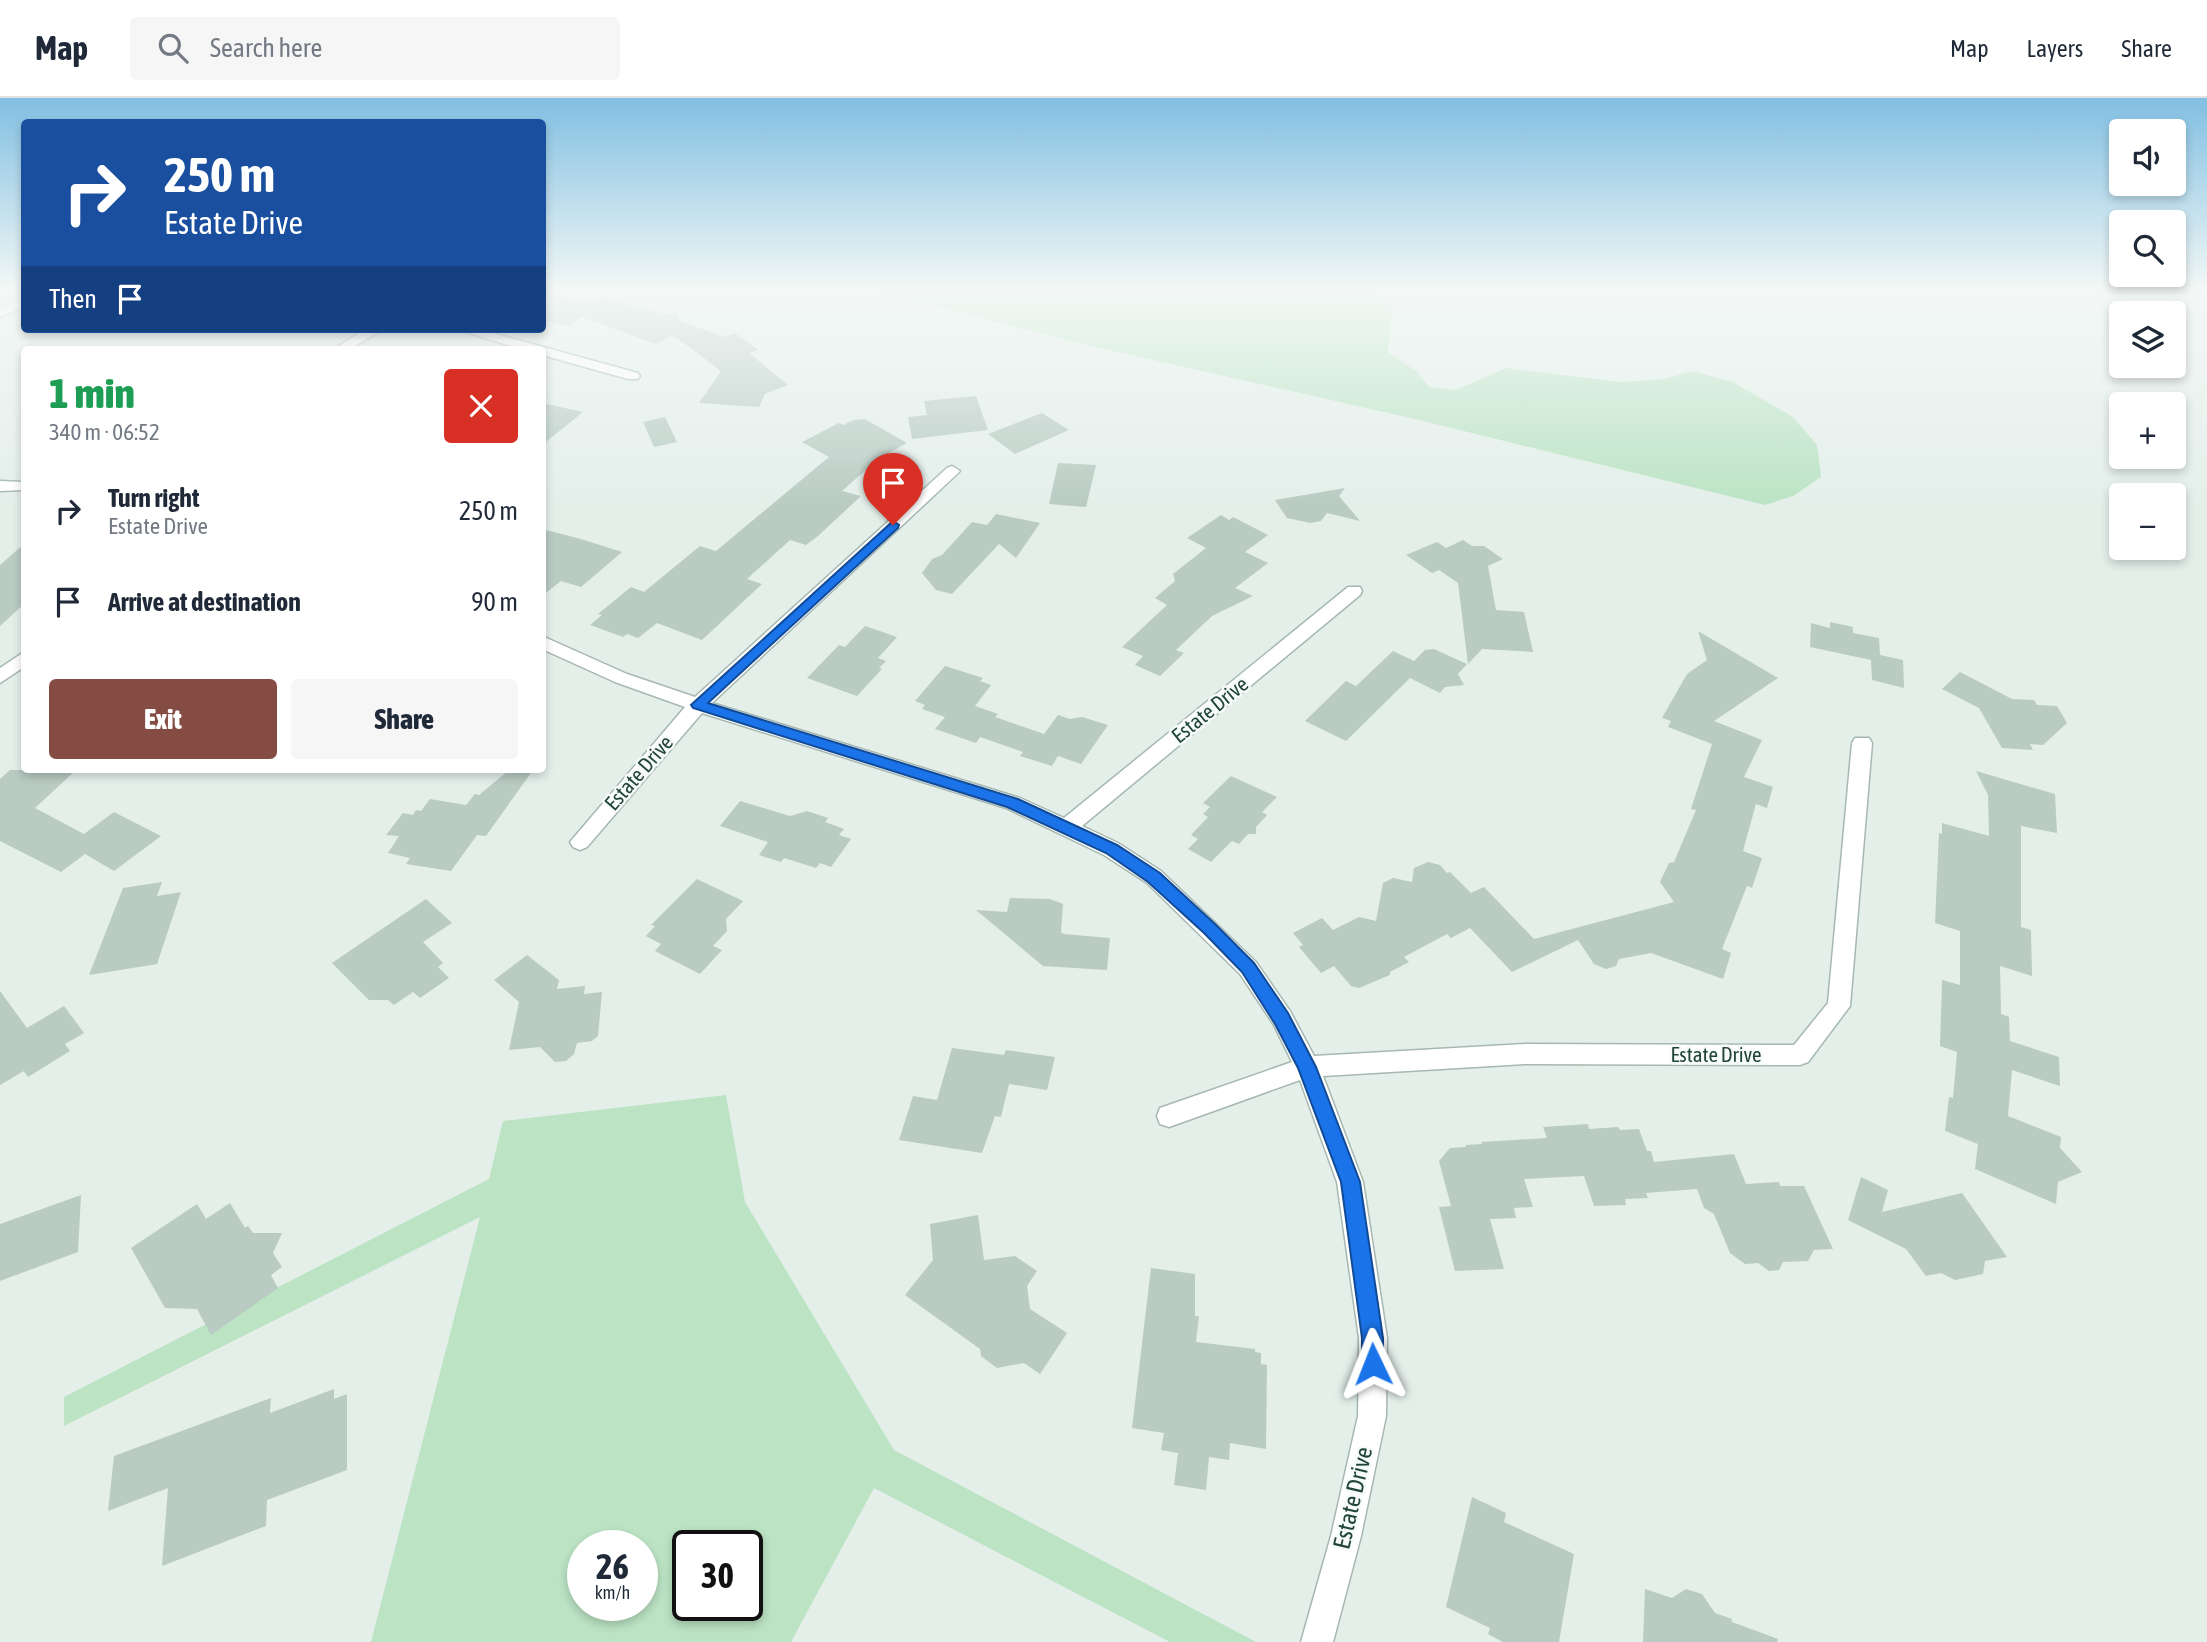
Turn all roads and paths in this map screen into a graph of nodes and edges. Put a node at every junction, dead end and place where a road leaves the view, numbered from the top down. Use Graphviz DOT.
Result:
graph roads {
  1 [pos="578,361"];
  2 [pos="633,376"];
  3 [pos="952,471"];
  4 [pos="0,486"];
  5 [pos="21,486"];
  6 [pos="1354,591"];
  7 [pos="546,644"];
  8 [pos="21,660"];
  9 [pos="0,677"];
  10 [pos="698,705"];
  11 [pos="1863,743"];
  12 [pos="1066,828"];
  13 [pos="580,842"];
  14 [pos="1307,1067"];
  15 [pos="1169,1116"];
  16 [pos="1317,1642"];
  1 -- 2 [label="street"];
  3 -- 10 [label="street, Estate Drive"];
  4 -- 5 [label="street"];
  6 -- 12 [label="street, Estate Drive"];
  7 -- 10 [label="street, Estate Drive"];
  8 -- 9 [label="street"];
  10 -- 12 [label="street, Estate Drive"];
  10 -- 13 [label="street, Estate Drive"];
  11 -- 14 [label="street, Estate Drive"];
  12 -- 14 [label="street, Estate Drive"];
  14 -- 15 [label="street, Estate Drive"];
  14 -- 16 [label="street, Estate Drive"];
}
